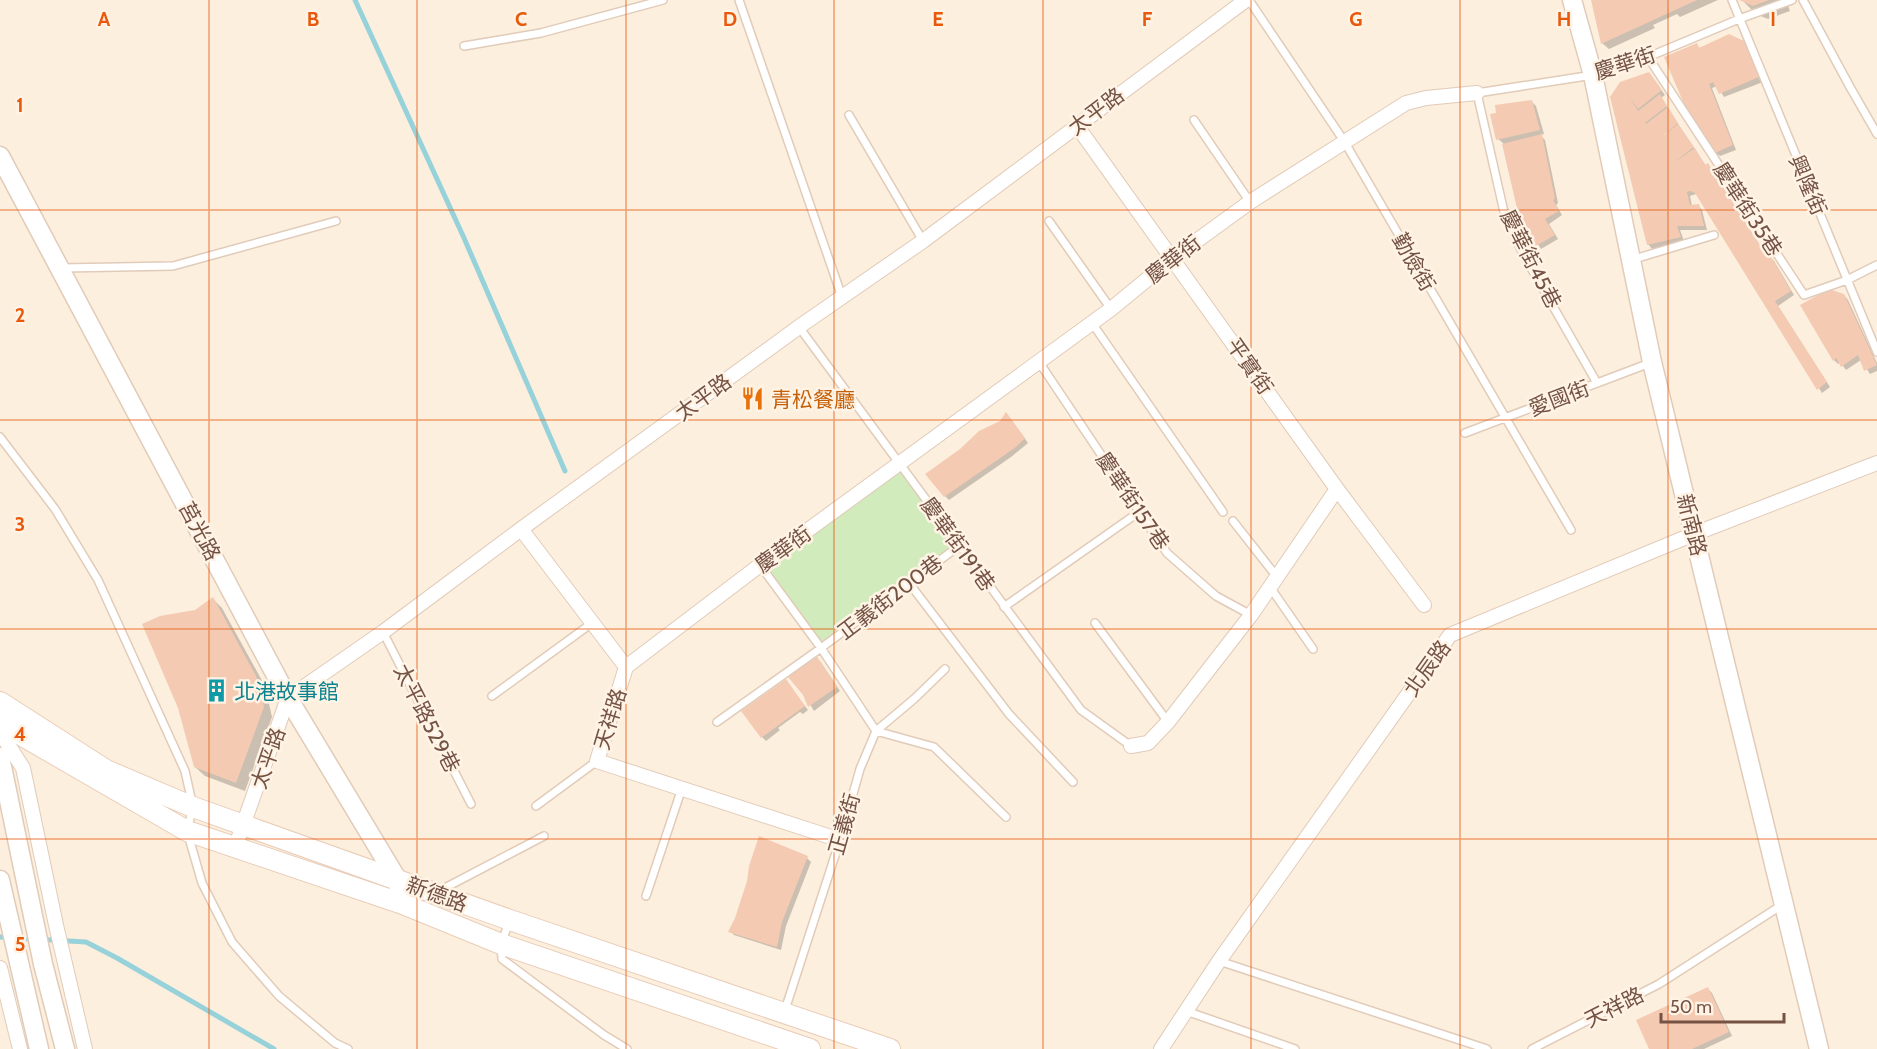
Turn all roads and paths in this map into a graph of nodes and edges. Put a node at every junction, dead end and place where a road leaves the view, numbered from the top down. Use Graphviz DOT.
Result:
graph roads {
  1 [pos="663,0"];
  2 [pos="739,0"];
  3 [pos="1247,0"];
  4 [pos="1572,0"];
  5 [pos="1732,0"];
  6 [pos="1792,0"];
  7 [pos="1803,0"];
  8 [pos="1739,19"];
  9 [pos="464,46"];
  10 [pos="1648,57"];
  11 [pos="1593,75"];
  12 [pos="1477,93"];
  13 [pos="849,115"];
  14 [pos="1194,120"];
  15 [pos="1077,126"];
  16 [pos="1877,134"];
  17 [pos="1344,141"];
  18 [pos="0,156"];
  19 [pos="1250,202"];
  20 [pos="336,221"];
  21 [pos="1049,221"];
  22 [pos="1714,235"];
  23 [pos="922,241"];
  24 [pos="1173,258"];
  25 [pos="1631,260"];
  26 [pos="1877,265"];
  27 [pos="60,268"];
  28 [pos="1847,279"];
  29 [pos="842,297"];
  30 [pos="1111,309"];
  31 [pos="1092,323"];
  32 [pos="799,327"];
  33 [pos="1877,352"];
  34 [pos="1039,362"];
  35 [pos="1652,362"];
  36 [pos="1597,383"];
  37 [pos="1505,418"];
  38 [pos="1465,433"];
  39 [pos="0,437"];
  40 [pos="1877,463"];
  41 [pos="899,464"];
  42 [pos="1337,489"];
  43 [pos="1139,512"];
  44 [pos="1223,512"];
  45 [pos="1233,521"];
  46 [pos="521,530"];
  47 [pos="1571,530"];
  48 [pos="1694,534"];
  49 [pos="959,546"];
  50 [pos="760,565"];
  51 [pos="1274,582"];
  52 [pos="909,583"];
  53 [pos="1424,605"];
  54 [pos="1004,607"];
  55 [pos="1251,615"];
  56 [pos="592,623"];
  57 [pos="1095,623"];
  58 [pos="383,632"];
  59 [pos="821,648"];
  60 [pos="1313,649"];
  61 [pos="626,667"];
  62 [pos="945,669"];
  63 [pos="492,696"];
  64 [pos="288,698"];
  65 [pos="0,702"];
  66 [pos="717,722"];
  67 [pos="1168,722"];
  68 [pos="0,723"];
  69 [pos="876,731"];
  70 [pos="0,732"];
  71 [pos="1131,746"];
  72 [pos="0,757"];
  73 [pos="597,760"];
  74 [pos="1073,782"];
  75 [pos="682,788"];
  76 [pos="471,804"];
  77 [pos="536,806"];
  78 [pos="193,807"];
  79 [pos="1006,817"];
  80 [pos="244,825"];
  81 [pos="187,831"];
  82 [pos="544,836"];
  83 [pos="840,840"];
  84 [pos="235,848"];
  85 [pos="397,879"];
  86 [pos="0,880"];
  87 [pos="434,893"];
  88 [pos="646,896"];
  89 [pos="1784,903"];
  90 [pos="403,904"];
  91 [pos="510,920"];
  92 [pos="501,944"];
  93 [pos="1219,961"];
  94 [pos="0,968"];
  95 [pos="1186,1011"];
  96 [pos="784,1012"];
  97 [pos="20,1049"];
  98 [pos="39,1049"];
  99 [pos="65,1049"];
  100 [pos="85,1049"];
  101 [pos="348,1049"];
  102 [pos="627,1049"];
  103 [pos="810,1049"];
  104 [pos="890,1049"];
  105 [pos="1161,1049"];
  106 [pos="1294,1049"];
  107 [pos="1487,1049"];
  108 [pos="1532,1049"];
  109 [pos="1819,1049"];
  1 -- 9 [label="lane"];
  2 -- 29 [label="lane"];
  3 -- 15 [label="street, 太平路"];
  3 -- 17 [label="lane, 勤儉街"];
  4 -- 11 [label="street, 新南路"];
  5 -- 8 [label="lane, 興隆街"];
  6 -- 8 [label="lane, 慶華街"];
  7 -- 16 [label="lane"];
  8 -- 10 [label="lane, 慶華街"];
  8 -- 28 [label="lane, 興隆街"];
  10 -- 11 [label="lane, 慶華街"];
  10 -- 28 [label="lane, 慶華街35巷"];
  11 -- 12 [label="lane, 慶華街"];
  11 -- 25 [label="street, 新南路"];
  12 -- 17 [label="street, 慶華街"];
  12 -- 36 [label="lane, 慶華街45巷"];
  13 -- 23 [label="lane"];
  14 -- 19 [label="lane"];
  15 -- 23 [label="street, 太平路"];
  15 -- 24 [label="street, 平實街"];
  17 -- 19 [label="street, 慶華街"];
  17 -- 37 [label="lane, 勤儉街"];
  18 -- 27 [label="street, 莒光路"];
  19 -- 24 [label="street, 慶華街"];
  20 -- 27 [label="lane"];
  21 -- 30 [label="lane"];
  22 -- 25 [label="lane"];
  23 -- 29 [label="street, 太平路"];
  24 -- 30 [label="street, 慶華街"];
  24 -- 42 [label="street, 平實街"];
  25 -- 35 [label="street, 新南路"];
  26 -- 28 [label="lane, 慶華街35巷"];
  27 -- 64 [label="street, 莒光路"];
  28 -- 33 [label="lane, 興隆街"];
  29 -- 32 [label="street, 太平路"];
  30 -- 31 [label="street, 慶華街"];
  31 -- 34 [label="street, 慶華街"];
  31 -- 44 [label="lane"];
  32 -- 41 [label="lane, 慶華街191巷"];
  32 -- 46 [label="street, 太平路"];
  34 -- 41 [label="street, 慶華街"];
  34 -- 43 [label="lane, 慶華街157巷"];
  35 -- 36 [label="lane, 愛國街"];
  35 -- 48 [label="street, 新南路"];
  36 -- 37 [label="lane, 愛國街"];
  37 -- 38 [label="lane, 愛國街"];
  37 -- 47 [label="lane, 勤儉街"];
  39 -- 78 [label="lane"];
  40 -- 48 [label="street, 北辰路"];
  41 -- 49 [label="lane, 慶華街191巷"];
  41 -- 50 [label="street, 慶華街"];
  42 -- 51 [label="street"];
  42 -- 53 [label="street, 平實街"];
  43 -- 54 [label="lane"];
  43 -- 55 [label="lane, 慶華街157巷"];
  45 -- 51 [label="lane"];
  46 -- 56 [label="street, 天祥路"];
  46 -- 58 [label="street, 太平路"];
  48 -- 89 [label="street, 新南路"];
  48 -- 93 [label="street, 北辰路"];
  49 -- 52 [label="lane, 正義街200巷"];
  49 -- 54 [label="lane, 慶華街191巷"];
  50 -- 59 [label="lane"];
  50 -- 61 [label="street, 慶華街"];
  51 -- 55 [label="street"];
  51 -- 60 [label="lane"];
  52 -- 59 [label="lane, 正義街200巷"];
  52 -- 74 [label="lane"];
  54 -- 71 [label="lane, 慶華街191巷"];
  55 -- 67 [label="street"];
  56 -- 61 [label="street, 天祥路"];
  56 -- 63 [label="lane"];
  57 -- 67 [label="lane"];
  58 -- 64 [label="street, 太平路"];
  58 -- 76 [label="lane, 太平路529巷"];
  59 -- 66 [label="lane"];
  59 -- 69 [label="lane"];
  61 -- 73 [label="street, 天祥路"];
  62 -- 69 [label="lane"];
  64 -- 80 [label="street, 太平路"];
  64 -- 85 [label="street, 莒光路"];
  65 -- 78 [label="main road, 新德路"];
  67 -- 71 [label="street"];
  68 -- 81 [label="main road, 新德路"];
  69 -- 79 [label="lane"];
  69 -- 83 [label="lane, 正義街"];
  70 -- 100 [label="street"];
  72 -- 99 [label="street"];
  73 -- 75 [label="street, 天祥路"];
  73 -- 77 [label="lane"];
  75 -- 83 [label="street, 天祥路"];
  75 -- 88 [label="lane"];
  78 -- 80 [label="main road, 新德路"];
  78 -- 81 [label="lane"];
  80 -- 84 [label="street, 太平路"];
  80 -- 85 [label="main road, 新德路"];
  81 -- 84 [label="main road, 新德路"];
  81 -- 101 [label="lane"];
  82 -- 87 [label="lane"];
  83 -- 96 [label="lane, 正義街"];
  84 -- 90 [label="main road, 新德路"];
  85 -- 87 [label="main road, 新德路"];
  85 -- 90 [label="street, 莒光路"];
  86 -- 98 [label="street"];
  87 -- 91 [label="main road, 新德路"];
  89 -- 108 [label="lane, 天祥路"];
  89 -- 109 [label="street, 新南路"];
  90 -- 92 [label="main road, 新德路"];
  91 -- 92 [label="lane"];
  91 -- 96 [label="main road, 新德路"];
  92 -- 102 [label="lane"];
  92 -- 103 [label="main road, 新德路"];
  93 -- 95 [label="street, 北辰路"];
  93 -- 107 [label="lane"];
  94 -- 97 [label="street"];
  95 -- 105 [label="street, 北辰路"];
  95 -- 106 [label="lane"];
  96 -- 104 [label="main road, 新德路"];
}
